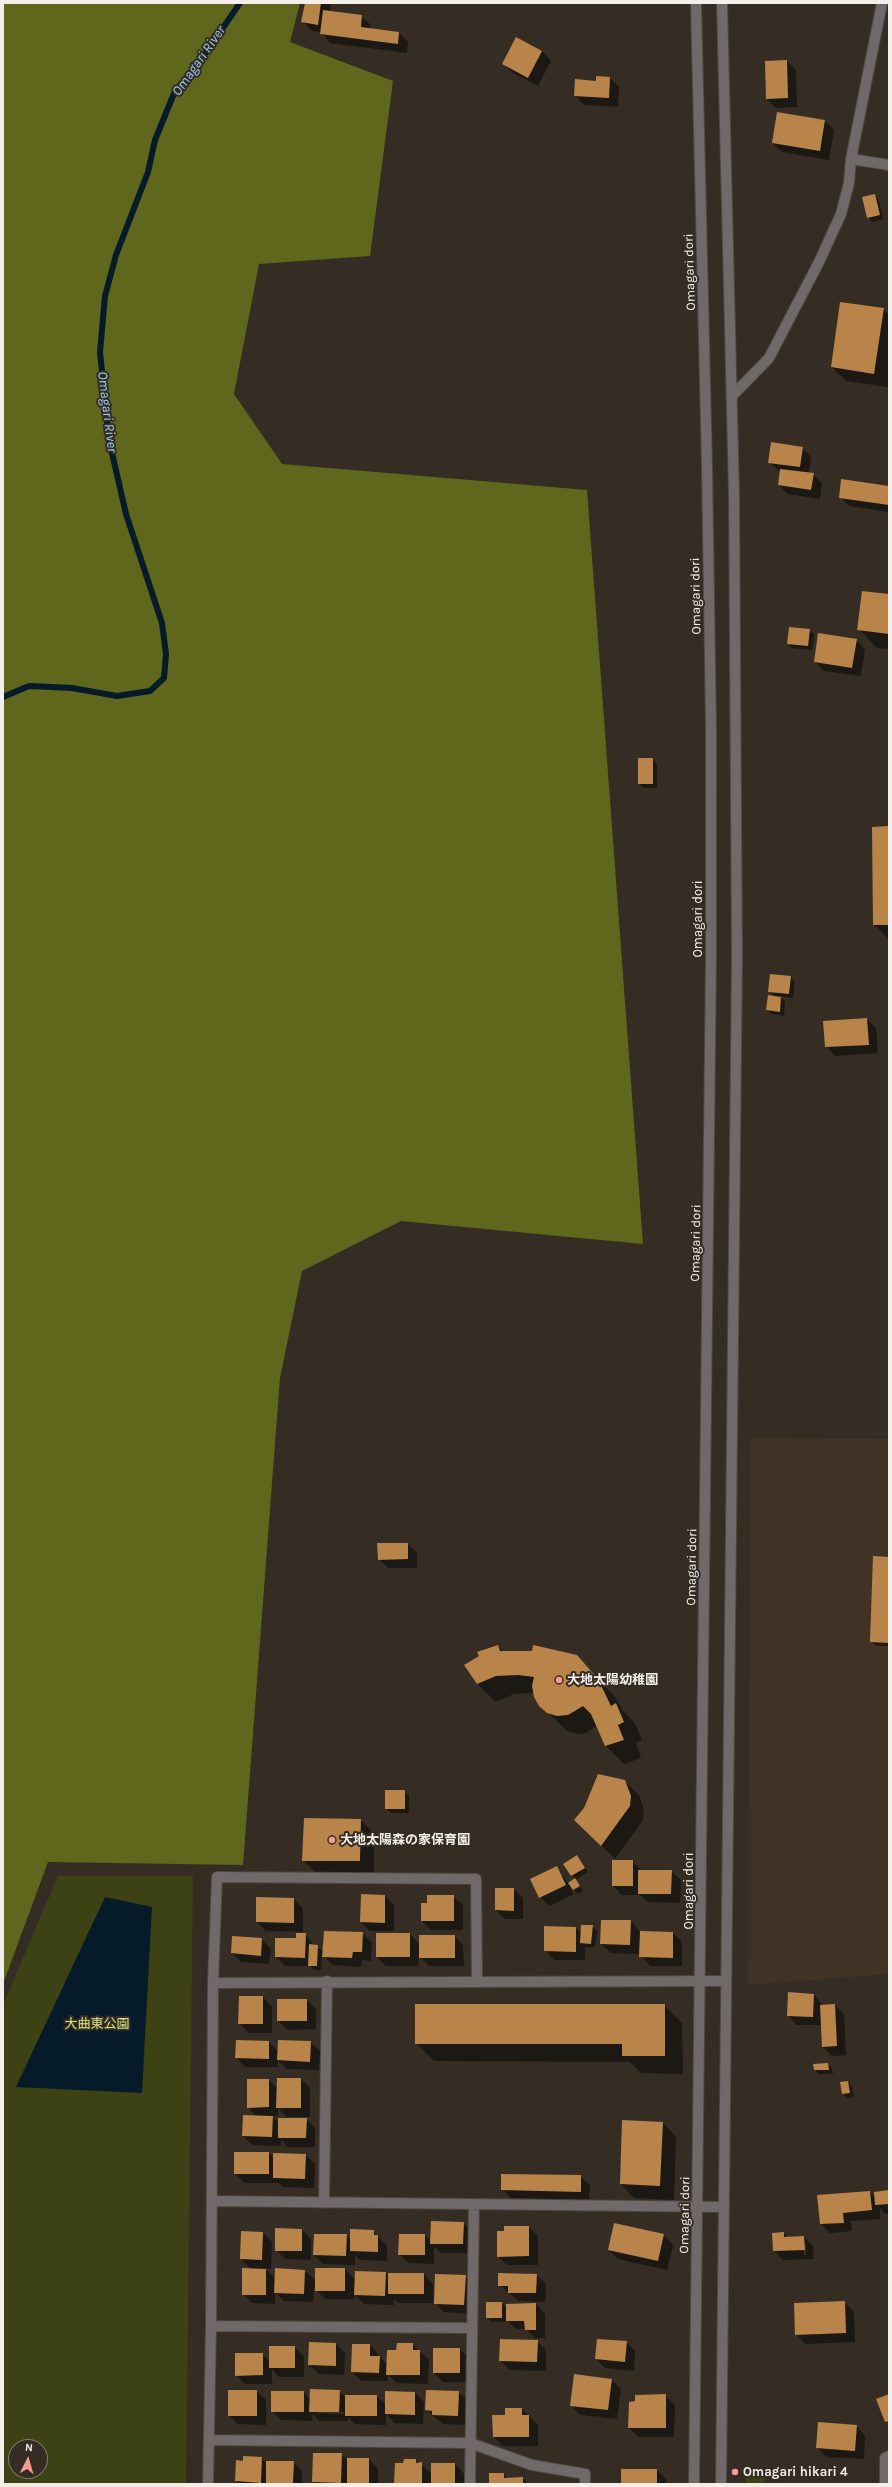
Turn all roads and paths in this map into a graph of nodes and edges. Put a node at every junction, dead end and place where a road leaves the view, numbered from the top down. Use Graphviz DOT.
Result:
graph roads {
  1 [pos="696,3"];
  2 [pos="722,3"];
  3 [pos="882,3"];
  4 [pos="851,159"];
  5 [pos="889,165"];
  6 [pos="732,396"];
  7 [pos="327,1981"];
  8 [pos="702,1981"];
  9 [pos="726,1981"];
  10 [pos="477,1982"];
  11 [pos="213,1983"];
  12 [pos="212,2201"];
  13 [pos="324,2203"];
  14 [pos="474,2206"];
  15 [pos="698,2206"];
  16 [pos="724,2207"];
  17 [pos="211,2326"];
  18 [pos="472,2328"];
  19 [pos="210,2440"];
  20 [pos="470,2443"];
  21 [pos="889,2456"];
  22 [pos="208,2484"];
  23 [pos="470,2484"];
  24 [pos="585,2484"];
  25 [pos="694,2484"];
  26 [pos="721,2484"];
  27 [pos="885,2484"];
  1 -- 8 [label="street, Omagari dori"];
  2 -- 6 [label="street"];
  3 -- 4 [label="street"];
  4 -- 5 [label="street"];
  4 -- 6 [label="street"];
  6 -- 9 [label="street"];
  7 -- 10 [label="street"];
  7 -- 11 [label="street"];
  7 -- 13 [label="street"];
  8 -- 9 [label="street"];
  8 -- 10 [label="street"];
  8 -- 15 [label="street, Omagari dori"];
  9 -- 16 [label="street"];
  10 -- 11 [label="street"];
  11 -- 12 [label="street"];
  12 -- 13 [label="street"];
  12 -- 17 [label="street"];
  13 -- 14 [label="street"];
  14 -- 15 [label="street"];
  14 -- 18 [label="street"];
  15 -- 16 [label="street"];
  15 -- 25 [label="street, Omagari dori"];
  16 -- 26 [label="street"];
  17 -- 18 [label="street"];
  17 -- 19 [label="street"];
  18 -- 20 [label="street"];
  19 -- 20 [label="street"];
  19 -- 22 [label="street"];
  20 -- 23 [label="street"];
  20 -- 24 [label="street"];
  21 -- 27 [label="street"];
}
